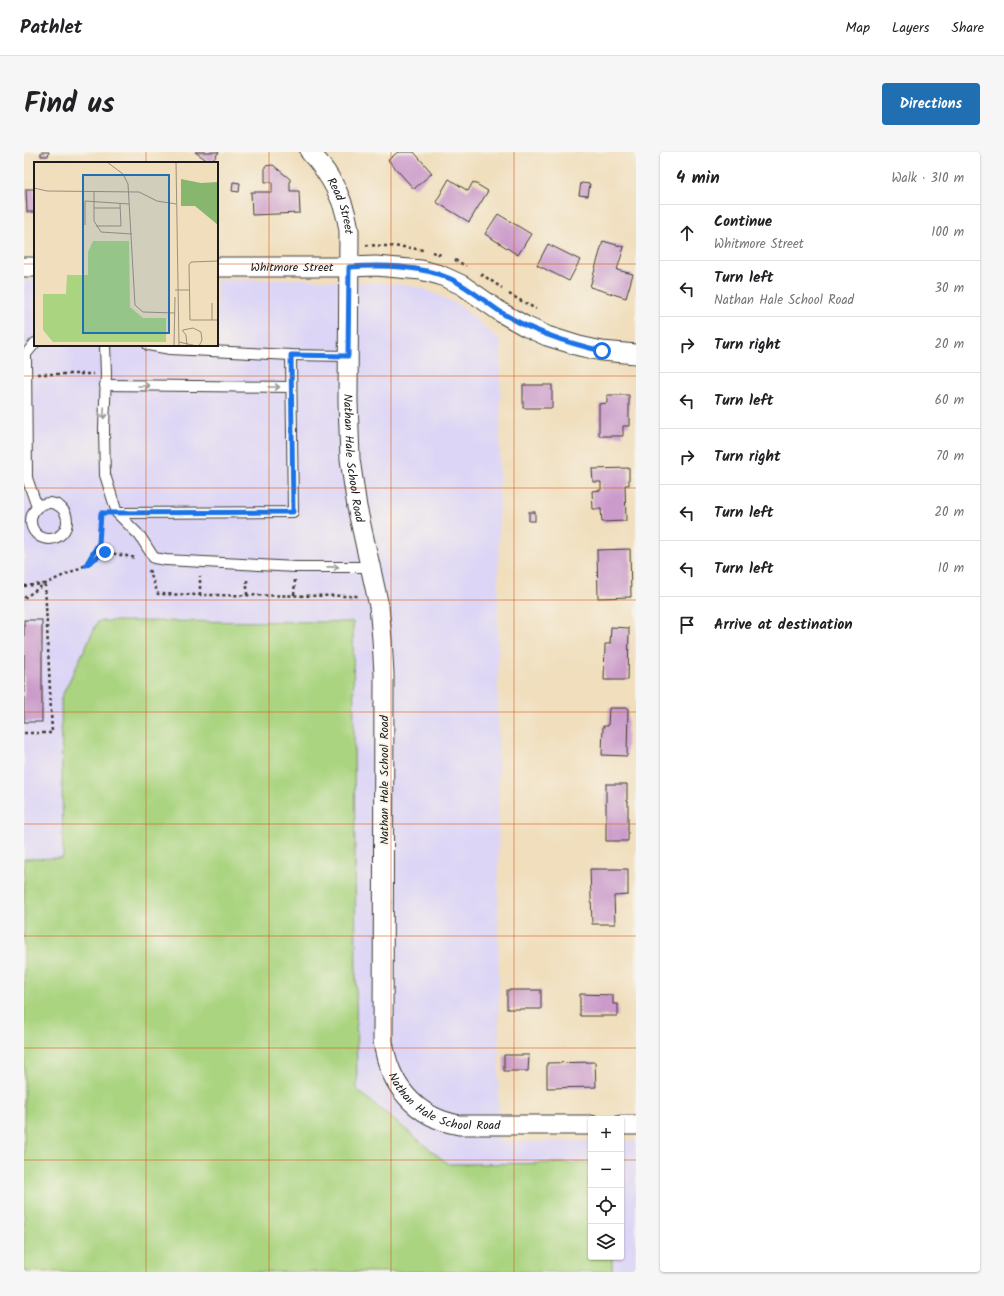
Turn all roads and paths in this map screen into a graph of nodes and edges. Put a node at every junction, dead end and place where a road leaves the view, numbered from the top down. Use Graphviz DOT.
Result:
graph roads {
  1 [pos="310,152"];
  2 [pos="218,267"];
  3 [pos="349,267"];
  4 [pos="34,344"];
  5 [pos="105,346"];
  6 [pos="154,346"];
  7 [pos="636,354"];
  8 [pos="291,355"];
  9 [pos="348,356"];
  10 [pos="26,374"];
  11 [pos="106,374"];
  12 [pos="105,386"];
  13 [pos="291,387"];
  14 [pos="37,507"];
  15 [pos="117,513"];
  16 [pos="138,558"];
  17 [pos="200,562"];
  18 [pos="247,564"];
  19 [pos="86,565"];
  20 [pos="147,566"];
  21 [pos="370,567"];
  22 [pos="45,584"];
  23 [pos="24,586"];
  24 [pos="200,595"];
  25 [pos="246,596"];
  26 [pos="359,596"];
  27 [pos="24,598"];
  28 [pos="24,733"];
  29 [pos="588,1125"];
  30 [pos="624,1125"];
  31 [pos="636,1125"];
  1 -- 3 [label="street, Read Street"];
  2 -- 3 [label="street, Whitmore Street"];
  3 -- 7 [label="street, Whitmore Street"];
  3 -- 9 [label="street, Nathan Hale School Road"];
  4 -- 10 [label="lane"];
  5 -- 11 [label="lane"];
  6 -- 8 [label="lane"];
  8 -- 9 [label="lane"];
  8 -- 13 [label="lane"];
  9 -- 21 [label="street, Nathan Hale School Road"];
  10 -- 11 [label="path"];
  10 -- 14 [label="lane"];
  11 -- 12 [label="lane"];
  12 -- 13 [label="lane, one-way"];
  12 -- 15 [label="lane, one-way"];
  13 -- 15 [label="lane"];
  15 -- 17 [label="lane"];
  15 -- 19 [label="path"];
  16 -- 19 [label="path"];
  17 -- 18 [label="lane"];
  17 -- 24 [label="path"];
  18 -- 21 [label="lane, one-way"];
  18 -- 25 [label="path"];
  19 -- 22 [label="path"];
  20 -- 24 [label="path"];
  21 -- 29 [label="street, Nathan Hale School Road"];
  22 -- 23 [label="path"];
  22 -- 27 [label="path"];
  22 -- 28 [label="path"];
  24 -- 25 [label="path"];
  25 -- 26 [label="path"];
  30 -- 31 [label="street"];
}
